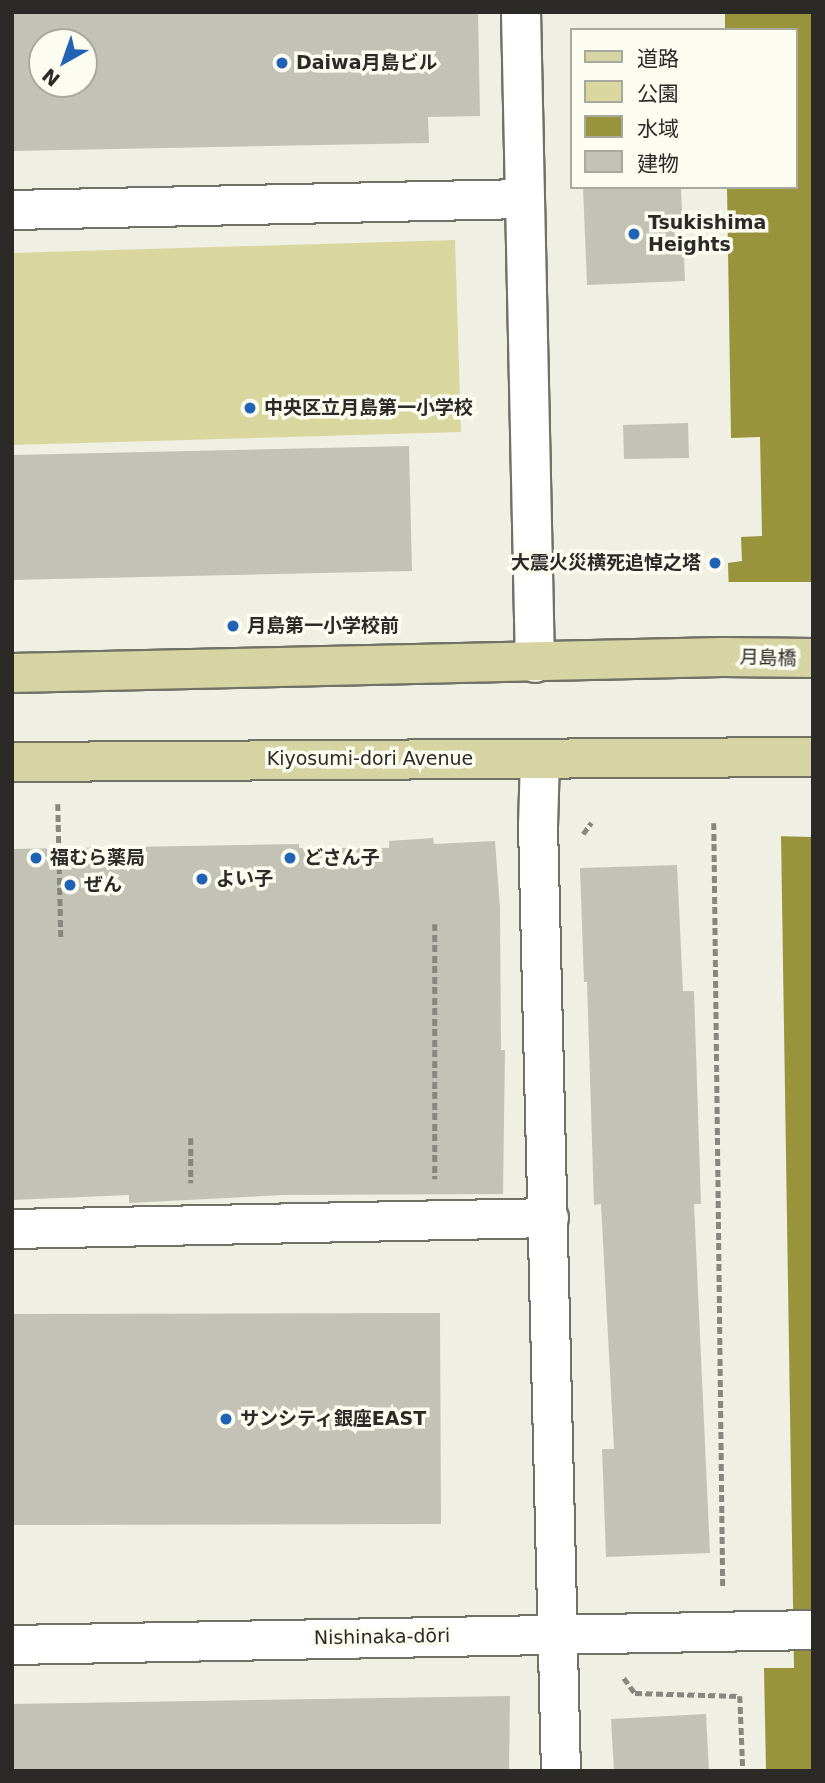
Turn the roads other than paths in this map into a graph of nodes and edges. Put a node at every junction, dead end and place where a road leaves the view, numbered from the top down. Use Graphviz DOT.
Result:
graph roads {
  1 [pos="521,12"];
  2 [pos="525,199"];
  3 [pos="12,210"];
  4 [pos="813,658"];
  5 [pos="535,663"];
  6 [pos="12,673"];
  7 [pos="813,757"];
  8 [pos="540,759"];
  9 [pos="12,761"];
  10 [pos="549,1217"];
  11 [pos="12,1229"];
  12 [pos="813,1630"];
  13 [pos="558,1634"];
  14 [pos="12,1645"];
  15 [pos="561,1771"];
  1 -- 2 [label="street"];
  2 -- 3 [label="street"];
  2 -- 5 [label="street"];
  4 -- 5 [label="main road, 月島橋"];
  5 -- 6 [label="main road"];
  7 -- 8 [label="main road, Kiyosumi-dori Avenue"];
  8 -- 9 [label="main road, Kiyosumi-dori Avenue"];
  8 -- 10 [label="street"];
  10 -- 11 [label="street"];
  10 -- 13 [label="street"];
  12 -- 13 [label="street, Nishinaka-dōri"];
  13 -- 14 [label="street, Nishinaka-dōri"];
  13 -- 15 [label="street"];
}
